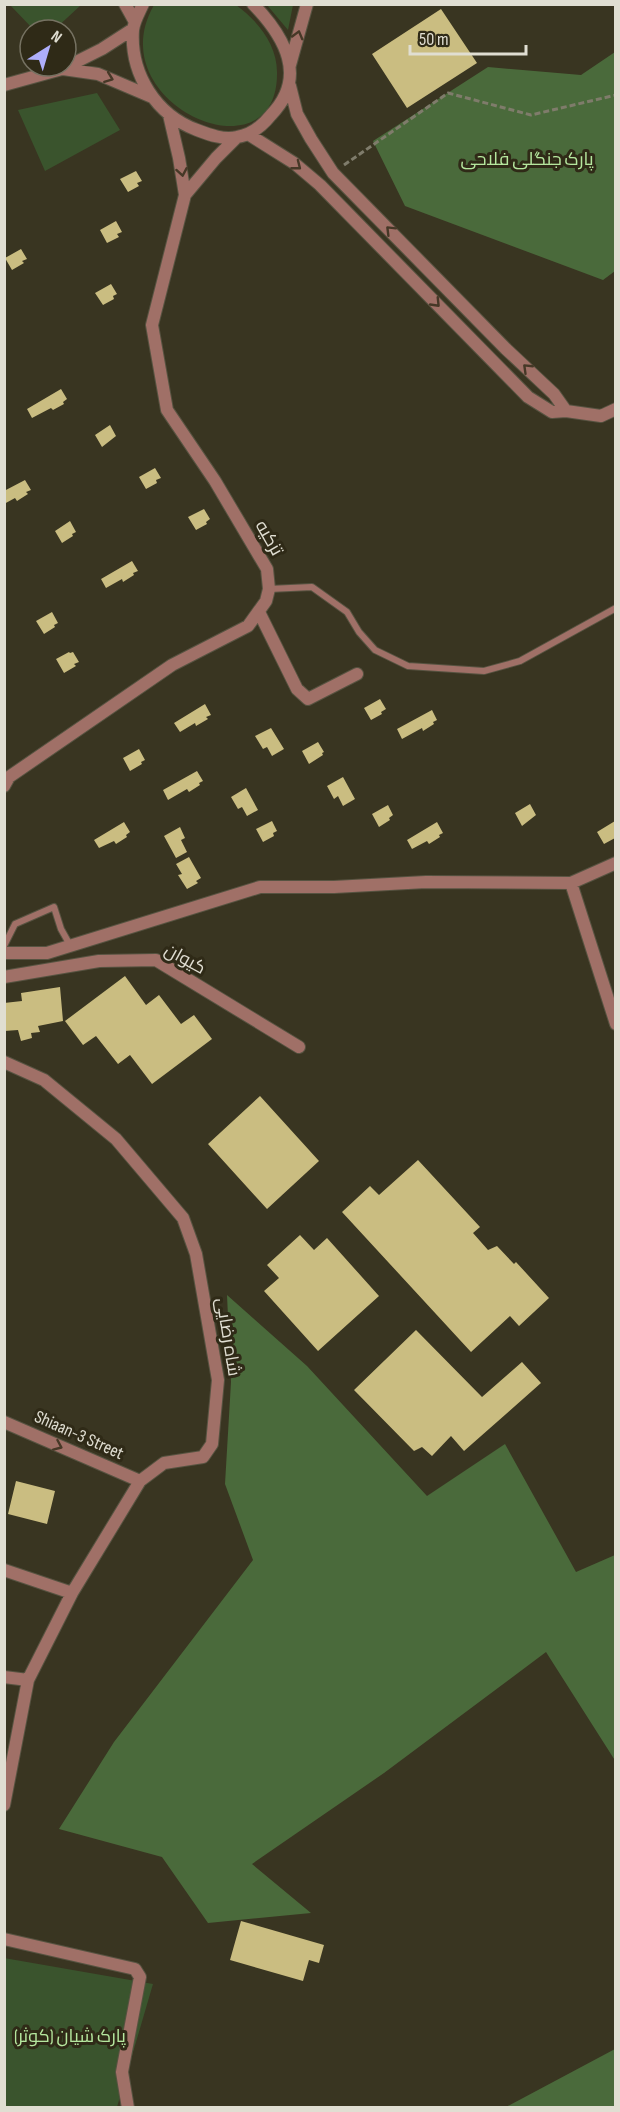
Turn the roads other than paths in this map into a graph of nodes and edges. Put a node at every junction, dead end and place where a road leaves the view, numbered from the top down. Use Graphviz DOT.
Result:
graph roads {
  1 [pos="125,4"];
  2 [pos="142,4"];
  3 [pos="253,4"];
  4 [pos="307,4"];
  5 [pos="134,26"];
  6 [pos="78,61"];
  7 [pos="290,66"];
  8 [pos="78,71"];
  9 [pos="29,78"];
  10 [pos="4,85"];
  11 [pos="290,86"];
  12 [pos="153,98"];
  13 [pos="169,115"];
  14 [pos="242,136"];
  15 [pos="333,173"];
  16 [pos="320,185"];
  17 [pos="185,195"];
  18 [pos="615,409"];
  19 [pos="566,411"];
  20 [pos="269,588"];
  21 [pos="615,608"];
  22 [pos="259,612"];
  23 [pos="357,674"];
  24 [pos="4,786"];
  25 [pos="615,863"];
  26 [pos="571,884"];
  27 [pos="4,946"];
  28 [pos="70,946"];
  29 [pos="4,953"];
  30 [pos="4,977"];
  31 [pos="615,1024"];
  32 [pos="299,1047"];
  33 [pos="4,1062"];
  34 [pos="4,1422"];
  35 [pos="140,1481"];
  36 [pos="4,1570"];
  37 [pos="72,1593"];
  38 [pos="4,1677"];
  39 [pos="28,1680"];
  40 [pos="4,1805"];
  41 [pos="4,1939"];
  42 [pos="128,2108"];
  1 -- 5 [label="street"];
  2 -- 5 [label="street"];
  3 -- 7 [label="street"];
  7 -- 4 [label="street, one-way"];
  5 -- 6 [label="street"];
  5 -- 12 [label="street"];
  7 -- 11 [label="street"];
  8 -- 12 [label="street, one-way"];
  9 -- 10 [label="street"];
  11 -- 14 [label="street, تزکیه"];
  11 -- 15 [label="street"];
  12 -- 13 [label="street"];
  13 -- 14 [label="street"];
  13 -- 17 [label="street, تزکیه, one-way"];
  14 -- 16 [label="street, one-way"];
  14 -- 17 [label="street, تزکیه"];
  15 -- 16 [label="street"];
  19 -- 15 [label="street, one-way"];
  16 -- 19 [label="street, one-way"];
  17 -- 20 [label="street, تزکیه"];
  18 -- 19 [label="street"];
  20 -- 21 [label="lane"];
  20 -- 22 [label="street"];
  22 -- 23 [label="street"];
  22 -- 24 [label="street"];
  25 -- 26 [label="street"];
  26 -- 28 [label="street"];
  26 -- 31 [label="street"];
  27 -- 28 [label="lane"];
  28 -- 29 [label="street"];
  30 -- 32 [label="street, کیوان"];
  33 -- 35 [label="street, شاه رضایی"];
  34 -- 35 [label="street, Shiaan-3 Street, one-way"];
  35 -- 37 [label="street, شاه رضایی"];
  36 -- 37 [label="street"];
  37 -- 39 [label="street, شاه رضایی"];
  38 -- 39 [label="street"];
  39 -- 40 [label="street, شاه رضایی"];
  41 -- 42 [label="street"];
}
